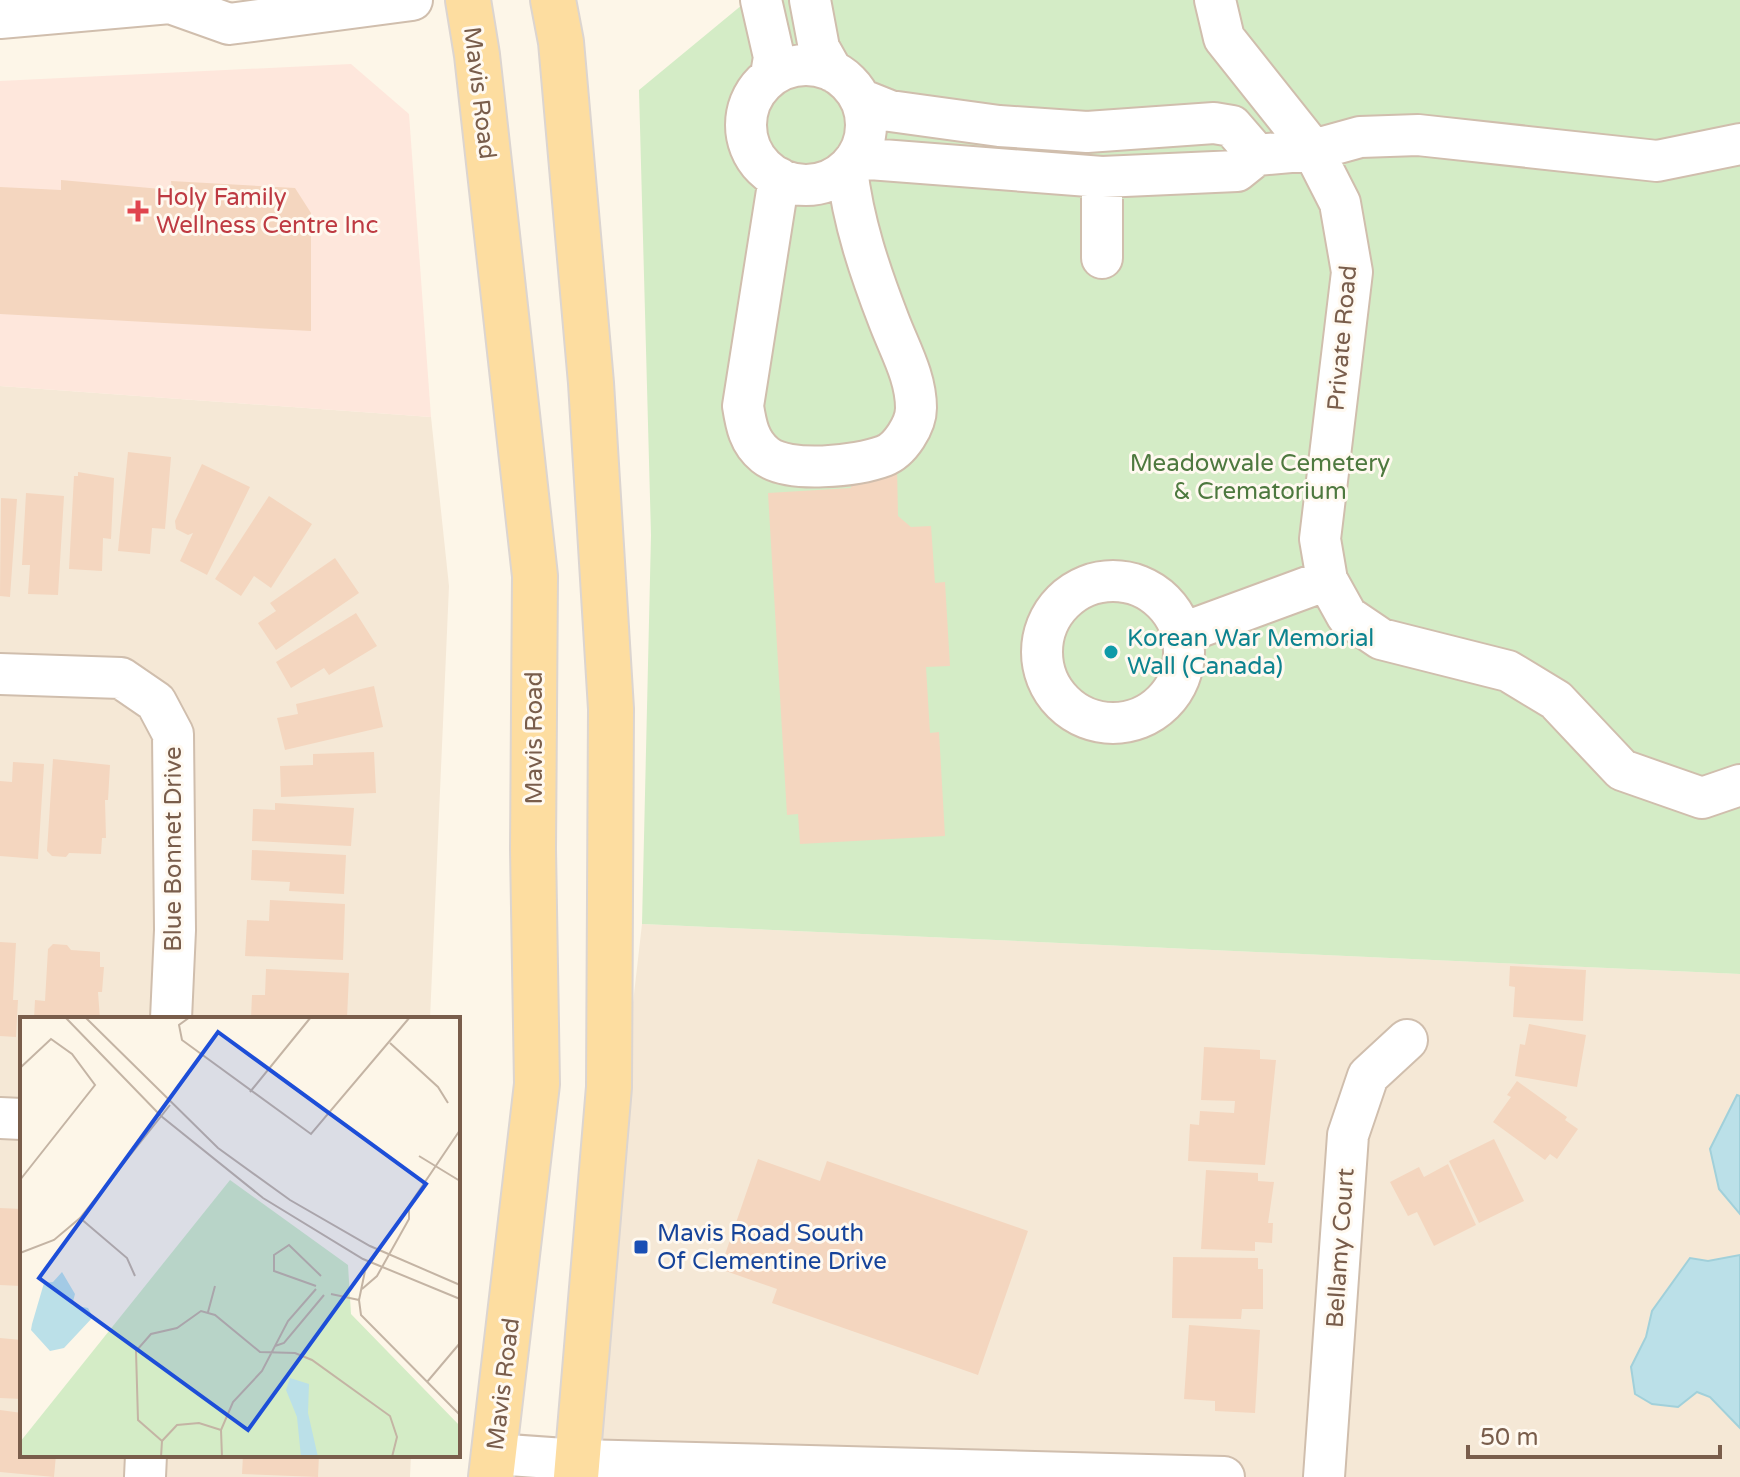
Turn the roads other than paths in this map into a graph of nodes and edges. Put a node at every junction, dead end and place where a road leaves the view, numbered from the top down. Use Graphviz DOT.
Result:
graph roads {
  1 [pos="412,0"];
  2 [pos="468,0"];
  3 [pos="553,0"];
  4 [pos="761,0"];
  5 [pos="810,0"];
  6 [pos="1215,0"];
  7 [pos="171,2"];
  8 [pos="0,18"];
  9 [pos="832,71"];
  10 [pos="771,75"];
  11 [pos="860,99"];
  12 [pos="1740,144"];
  13 [pos="1313,150"];
  14 [pos="1257,155"];
  15 [pos="851,163"];
  16 [pos="1102,177"];
  17 [pos="779,178"];
  18 [pos="1102,258"];
  19 [pos="1327,580"];
  20 [pos="1183,633"];
  21 [pos="0,674"];
  22 [pos="1740,785"];
  23 [pos="171,1017"];
  24 [pos="1407,1040"];
  25 [pos="0,1118"];
  26 [pos="20,1119"];
  27 [pos="146,1457"];
  28 [pos="493,1466"];
  29 [pos="577,1468"];
  30 [pos="145,1477"];
  31 [pos="1224,1477"];
  32 [pos="1324,1477"];
  1 -- 7 [label="street"];
  2 -- 28 [label="main road, Mavis Road"];
  3 -- 29 [label="main road"];
  4 -- 10 [label="street"];
  5 -- 9 [label="street"];
  6 -- 13 [label="street, Private Road"];
  7 -- 8 [label="street"];
  9 -- 10 [label="street"];
  9 -- 11 [label="street"];
  10 -- 17 [label="street"];
  11 -- 14 [label="street"];
  11 -- 15 [label="street"];
  12 -- 13 [label="street"];
  13 -- 14 [label="street"];
  13 -- 19 [label="street, Private Road"];
  14 -- 16 [label="street"];
  15 -- 16 [label="street"];
  15 -- 17 [label="street"];
  15 -- 17 [label="street"];
  16 -- 18 [label="street"];
  19 -- 20 [label="street"];
  19 -- 22 [label="street, Private Road"];
  21 -- 23 [label="street, Blue Bonnet Drive"];
  24 -- 32 [label="street, Bellamy Court"];
  25 -- 26 [label="street"];
  27 -- 30 [label="street"];
  28 -- 29 [label="street"];
  29 -- 31 [label="street"];
}
